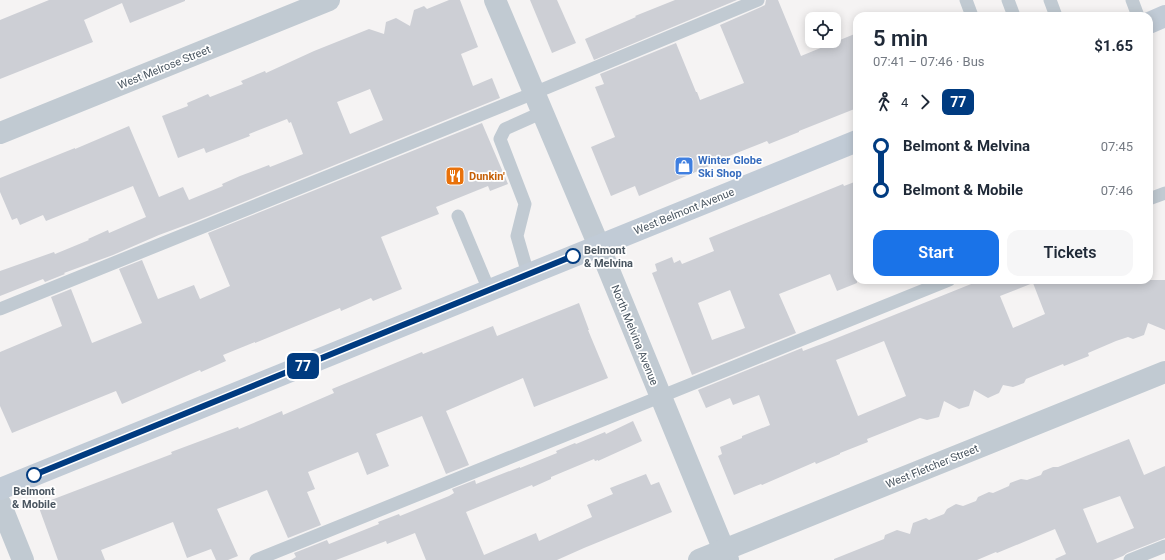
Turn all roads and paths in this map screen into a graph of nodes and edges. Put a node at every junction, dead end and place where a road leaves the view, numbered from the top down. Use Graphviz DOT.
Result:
graph roads {
  1 [pos="329,0"];
  2 [pos="495,0"];
  3 [pos="758,0"];
  4 [pos="966,0"];
  5 [pos="1008,0"];
  6 [pos="1050,0"];
  7 [pos="1132,0"];
  8 [pos="970,12"];
  9 [pos="1012,12"];
  10 [pos="1054,12"];
  11 [pos="1136,12"];
  12 [pos="1165,16"];
  13 [pos="1153,21"];
  14 [pos="534,93"];
  15 [pos="542,112"];
  16 [pos="0,133"];
  17 [pos="853,143"];
  18 [pos="1165,193"];
  19 [pos="1153,198"];
  20 [pos="458,216"];
  21 [pos="599,246"];
  22 [pos="528,274"];
  23 [pos="939,284"];
  24 [pos="489,290"];
  25 [pos="0,310"];
  26 [pos="1165,372"];
  27 [pos="660,396"];
  28 [pos="0,489"];
  29 [pos="0,503"];
  30 [pos="1165,546"];
  31 [pos="726,555"];
  32 [pos="23,560"];
  33 [pos="256,560"];
  34 [pos="699,560"];
  35 [pos="1130,560"];
  1 -- 16 [label="street, West Melrose Street"];
  2 -- 14 [label="street, North Melvina Avenue"];
  3 -- 14 [label="lane"];
  4 -- 8 [label="lane"];
  5 -- 9 [label="lane"];
  6 -- 10 [label="lane"];
  7 -- 11 [label="lane"];
  12 -- 13 [label="main road"];
  14 -- 15 [label="street, North Melvina Avenue"];
  14 -- 25 [label="lane"];
  15 -- 21 [label="street, North Melvina Avenue"];
  15 -- 22 [label="lane"];
  17 -- 21 [label="main road, West Belmont Avenue"];
  18 -- 19 [label="lane"];
  20 -- 24 [label="lane"];
  21 -- 22 [label="main road, West Belmont Avenue"];
  21 -- 27 [label="street, North Melvina Avenue"];
  22 -- 24 [label="main road, West Belmont Avenue"];
  23 -- 27 [label="lane"];
  24 -- 28 [label="main road, West Belmont Avenue"];
  26 -- 31 [label="street, West Fletcher Street"];
  27 -- 31 [label="street, North Melvina Avenue"];
  27 -- 33 [label="lane"];
  29 -- 32 [label="street"];
  30 -- 35 [label="lane"];
  31 -- 34 [label="street, West Fletcher Street"];
}
